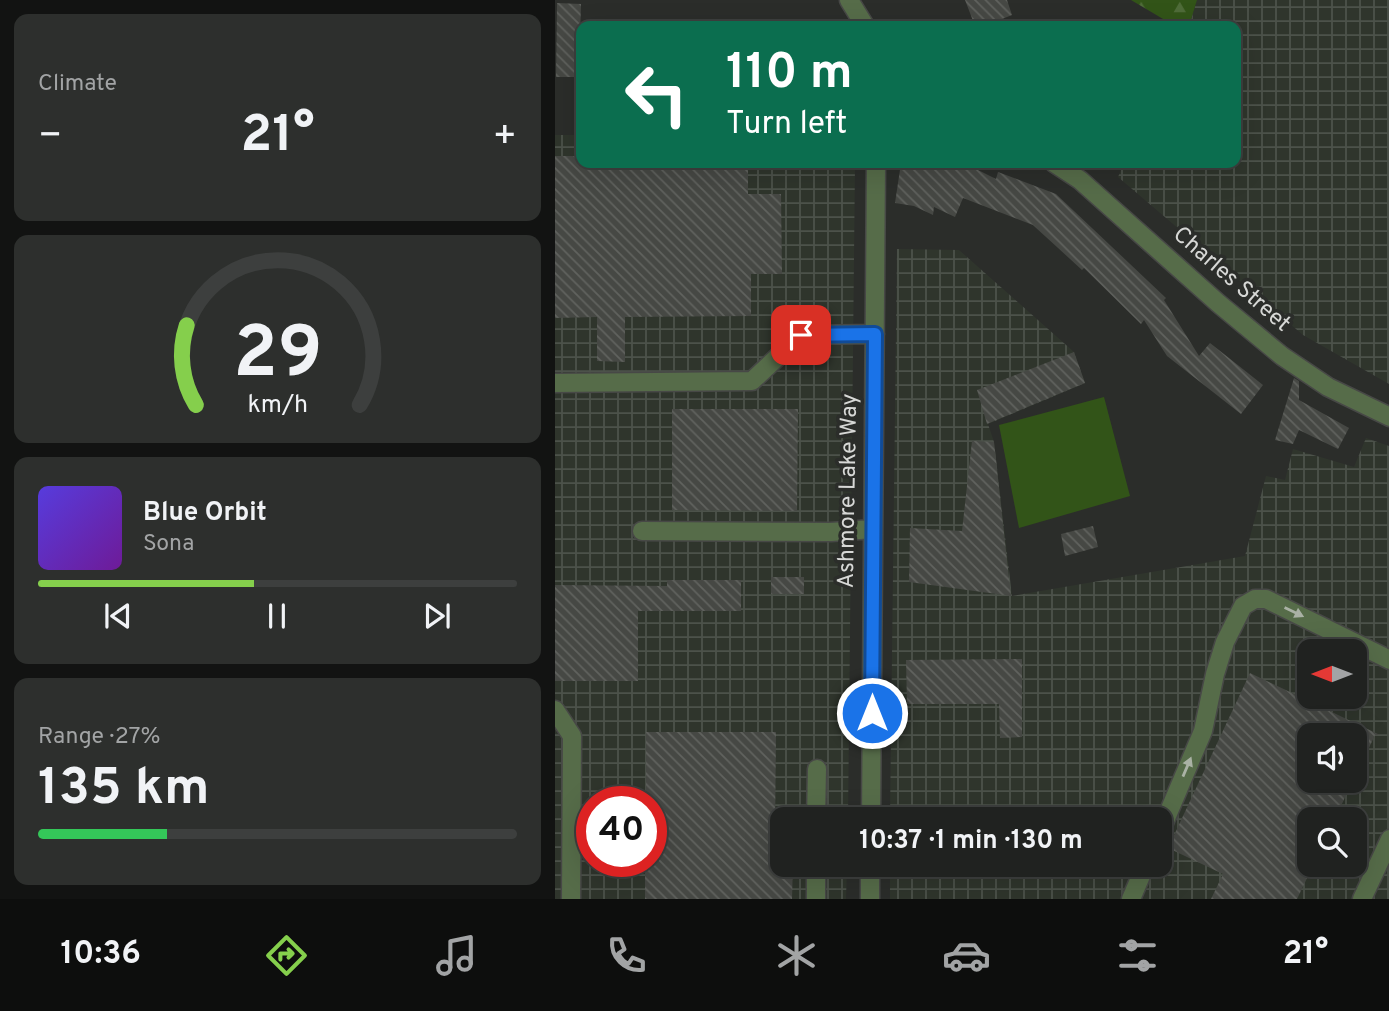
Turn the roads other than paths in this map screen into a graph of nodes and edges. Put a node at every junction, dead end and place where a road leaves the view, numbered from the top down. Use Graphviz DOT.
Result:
graph roads {
  1 [pos="849,0"];
  2 [pos="862,21"];
  3 [pos="876,168"];
  4 [pos="1062,168"];
  5 [pos="875,334"];
  6 [pos="555,383"];
  7 [pos="1389,417"];
  8 [pos="873,529"];
  9 [pos="642,531"];
  10 [pos="1389,660"];
  11 [pos="555,710"];
  12 [pos="817,769"];
  13 [pos="816,807"];
  14 [pos="871,807"];
  15 [pos="1171,807"];
  16 [pos="1389,839"];
  17 [pos="816,877"];
  18 [pos="870,877"];
  19 [pos="1140,877"];
  20 [pos="571,899"];
  21 [pos="816,899"];
  22 [pos="870,899"];
  23 [pos="1131,899"];
  24 [pos="1362,899"];
  1 -- 2 [label="street"];
  3 -- 5 [label="street, Ashmore Lake Way"];
  4 -- 7 [label="street, Charles Street"];
  5 -- 6 [label="street"];
  5 -- 8 [label="street, Ashmore Lake Way"];
  8 -- 9 [label="street"];
  8 -- 14 [label="street, Ashmore Lake Way"];
  15 -- 10 [label="street, one-way"];
  11 -- 20 [label="street"];
  12 -- 13 [label="street"];
  16 -- 24 [label="street"];
  17 -- 21 [label="street"];
  18 -- 22 [label="street"];
  19 -- 23 [label="street"];
}
